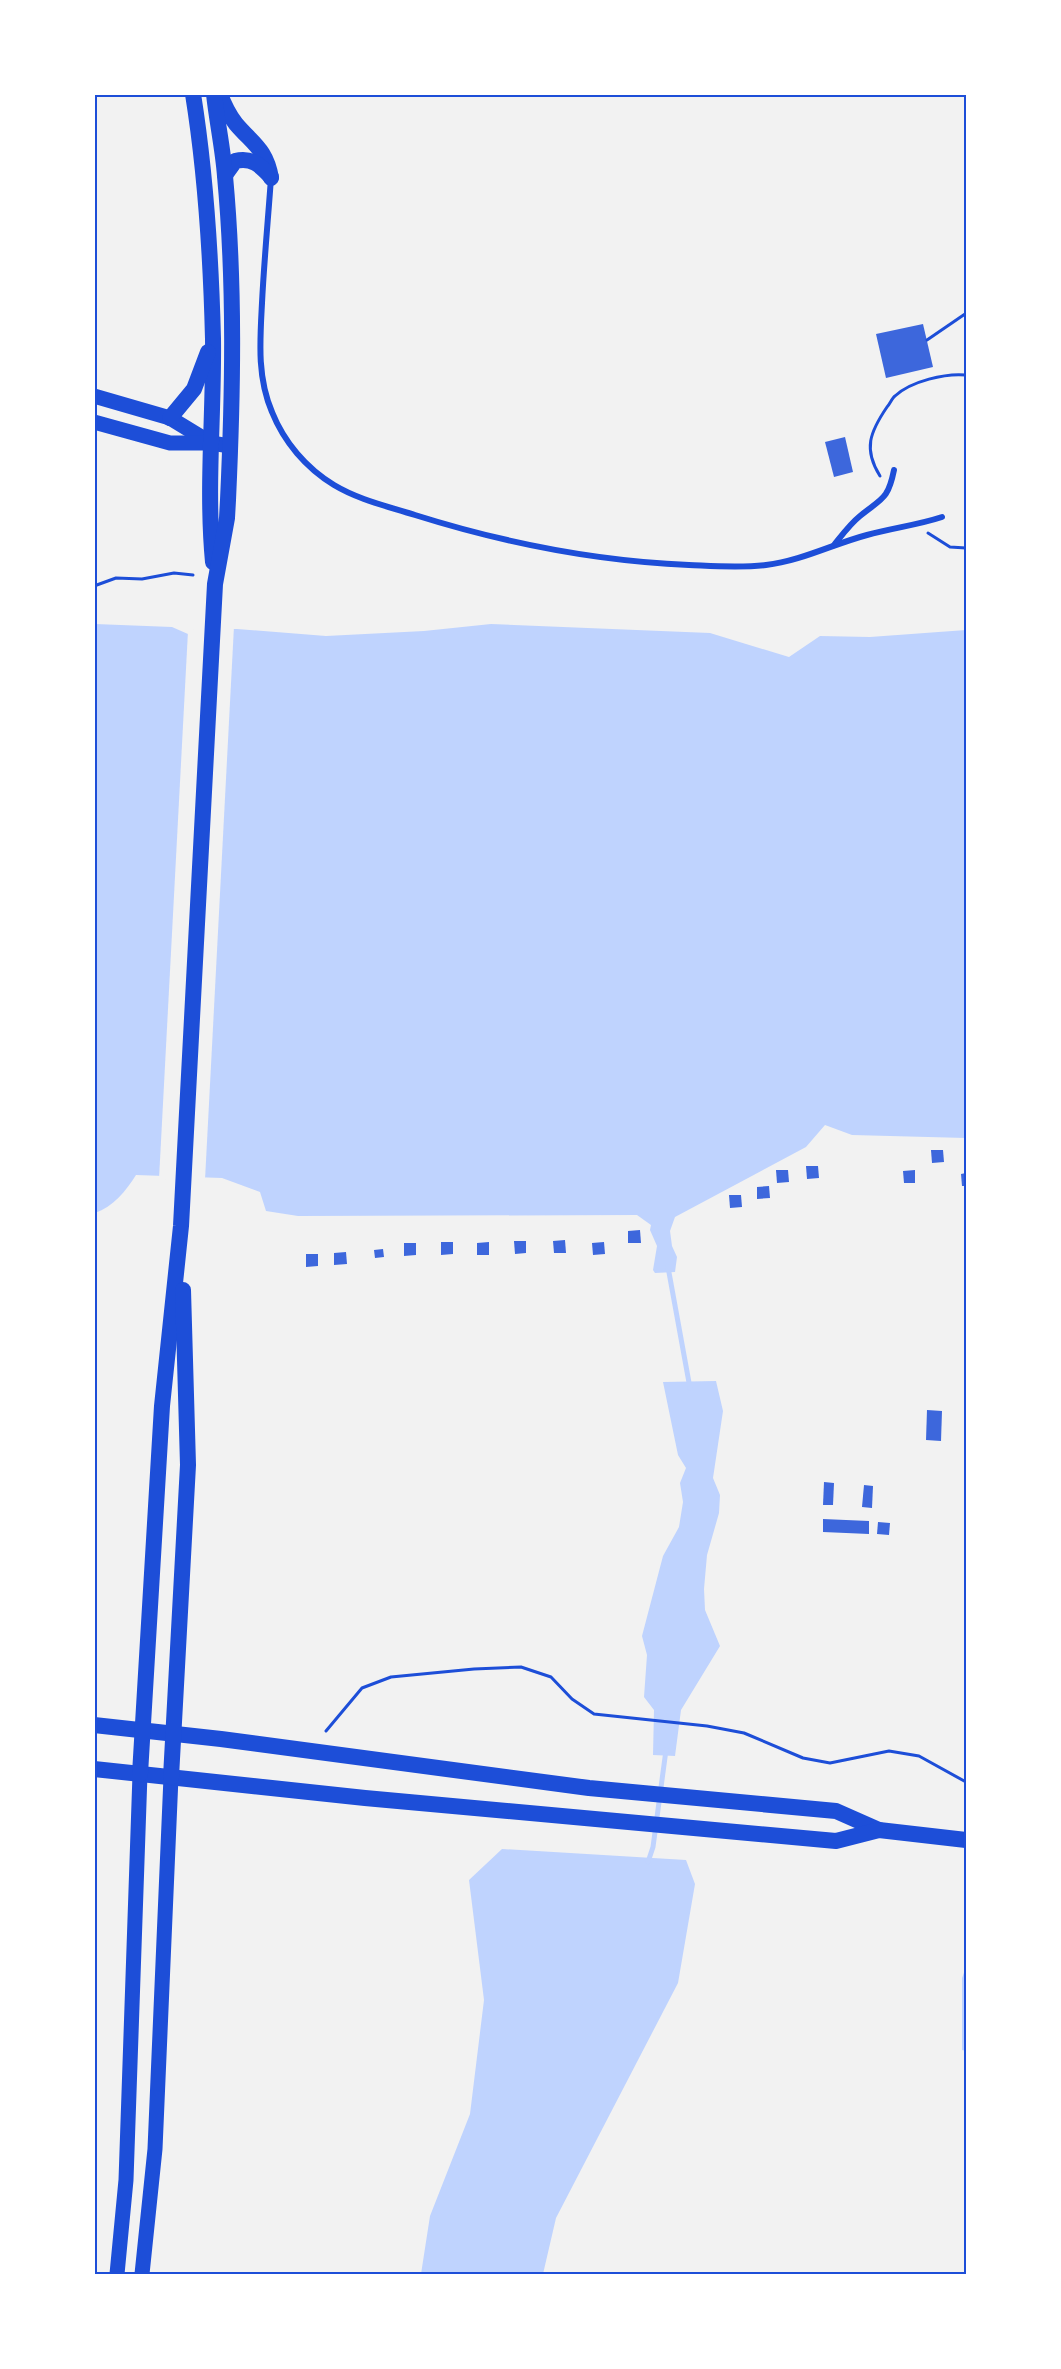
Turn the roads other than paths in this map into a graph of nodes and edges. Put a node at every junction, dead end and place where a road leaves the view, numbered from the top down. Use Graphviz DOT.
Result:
graph roads {
  1 [pos="193,94"];
  2 [pos="214,94"];
  3 [pos="220,94"];
  4 [pos="225,175"];
  5 [pos="272,178"];
  6 [pos="213,340"];
  7 [pos="94,396"];
  8 [pos="170,418"];
  9 [pos="94,422"];
  10 [pos="211,443"];
  11 [pos="230,446"];
  12 [pos="894,470"];
  13 [pos="942,518"];
  14 [pos="834,545"];
  15 [pos="215,584"];
  16 [pos="181,1226"];
  17 [pos="94,1725"];
  18 [pos="143,1730"];
  19 [pos="173,1734"];
  20 [pos="94,1769"];
  21 [pos="140,1774"];
  22 [pos="171,1777"];
  23 [pos="879,1830"];
  24 [pos="966,1840"];
  25 [pos="117,2274"];
  26 [pos="142,2274"];
  1 -- 6 [label="highway"];
  2 -- 4 [label="highway"];
  3 -- 5 [label="highway"];
  4 -- 5 [label="highway"];
  4 -- 11 [label="highway"];
  5 -- 14 [label="street"];
  6 -- 8 [label="highway"];
  6 -- 10 [label="highway"];
  7 -- 8 [label="main road"];
  8 -- 10 [label="main road"];
  9 -- 10 [label="main road"];
  10 -- 11 [label="main road"];
  10 -- 15 [label="highway"];
  11 -- 15 [label="highway"];
  12 -- 14 [label="street"];
  13 -- 14 [label="street"];
  15 -- 16 [label="highway"];
  16 -- 18 [label="highway"];
  16 -- 19 [label="highway"];
  17 -- 18 [label="highway"];
  18 -- 19 [label="highway"];
  18 -- 21 [label="highway"];
  19 -- 22 [label="highway"];
  19 -- 23 [label="highway"];
  20 -- 21 [label="highway"];
  21 -- 22 [label="highway"];
  21 -- 25 [label="main road"];
  22 -- 23 [label="highway"];
  22 -- 26 [label="main road"];
  23 -- 24 [label="highway"];
}
